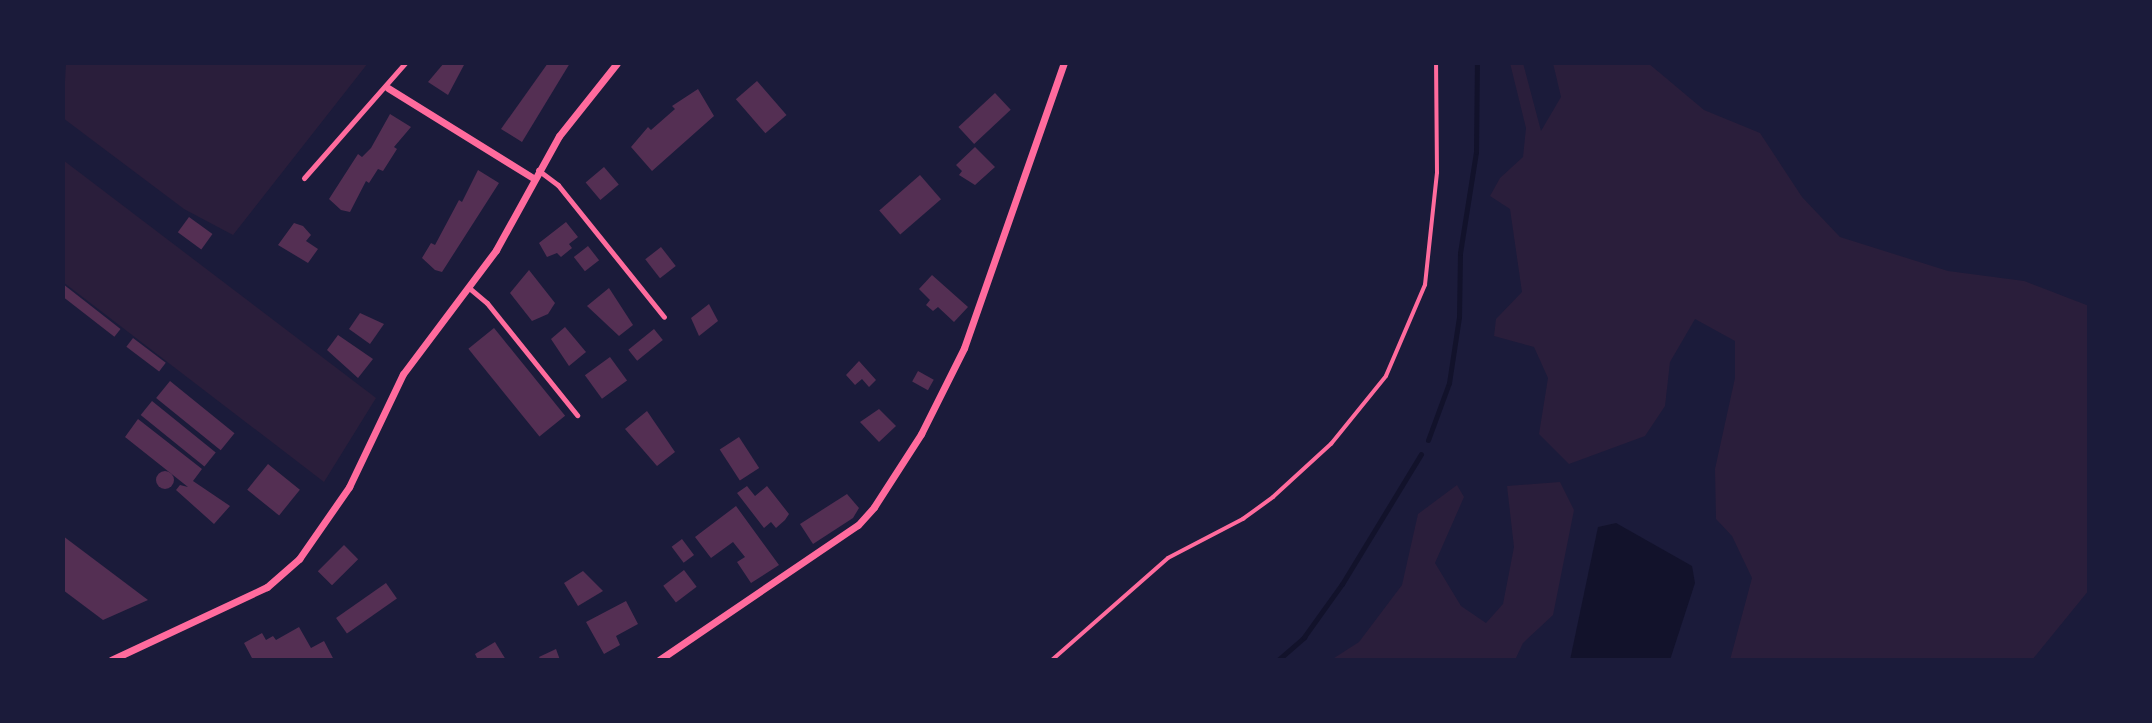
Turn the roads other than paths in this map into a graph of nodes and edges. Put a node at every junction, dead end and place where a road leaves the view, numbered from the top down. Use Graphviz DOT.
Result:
graph roads {
  1 [pos="405,63"];
  2 [pos="617,63"];
  3 [pos="1064,63"];
  4 [pos="387,88"];
  5 [pos="538,170"];
  6 [pos="304,178"];
  7 [pos="533,178"];
  8 [pos="468,287"];
  9 [pos="664,317"];
  10 [pos="577,415"];
  11 [pos="111,660"];
  12 [pos="659,660"];
  1 -- 4 [label="lane"];
  2 -- 5 [label="street"];
  3 -- 12 [label="street"];
  4 -- 6 [label="lane"];
  4 -- 7 [label="street"];
  5 -- 7 [label="street"];
  5 -- 9 [label="lane"];
  7 -- 8 [label="street"];
  8 -- 10 [label="lane"];
  8 -- 11 [label="street"];
}
